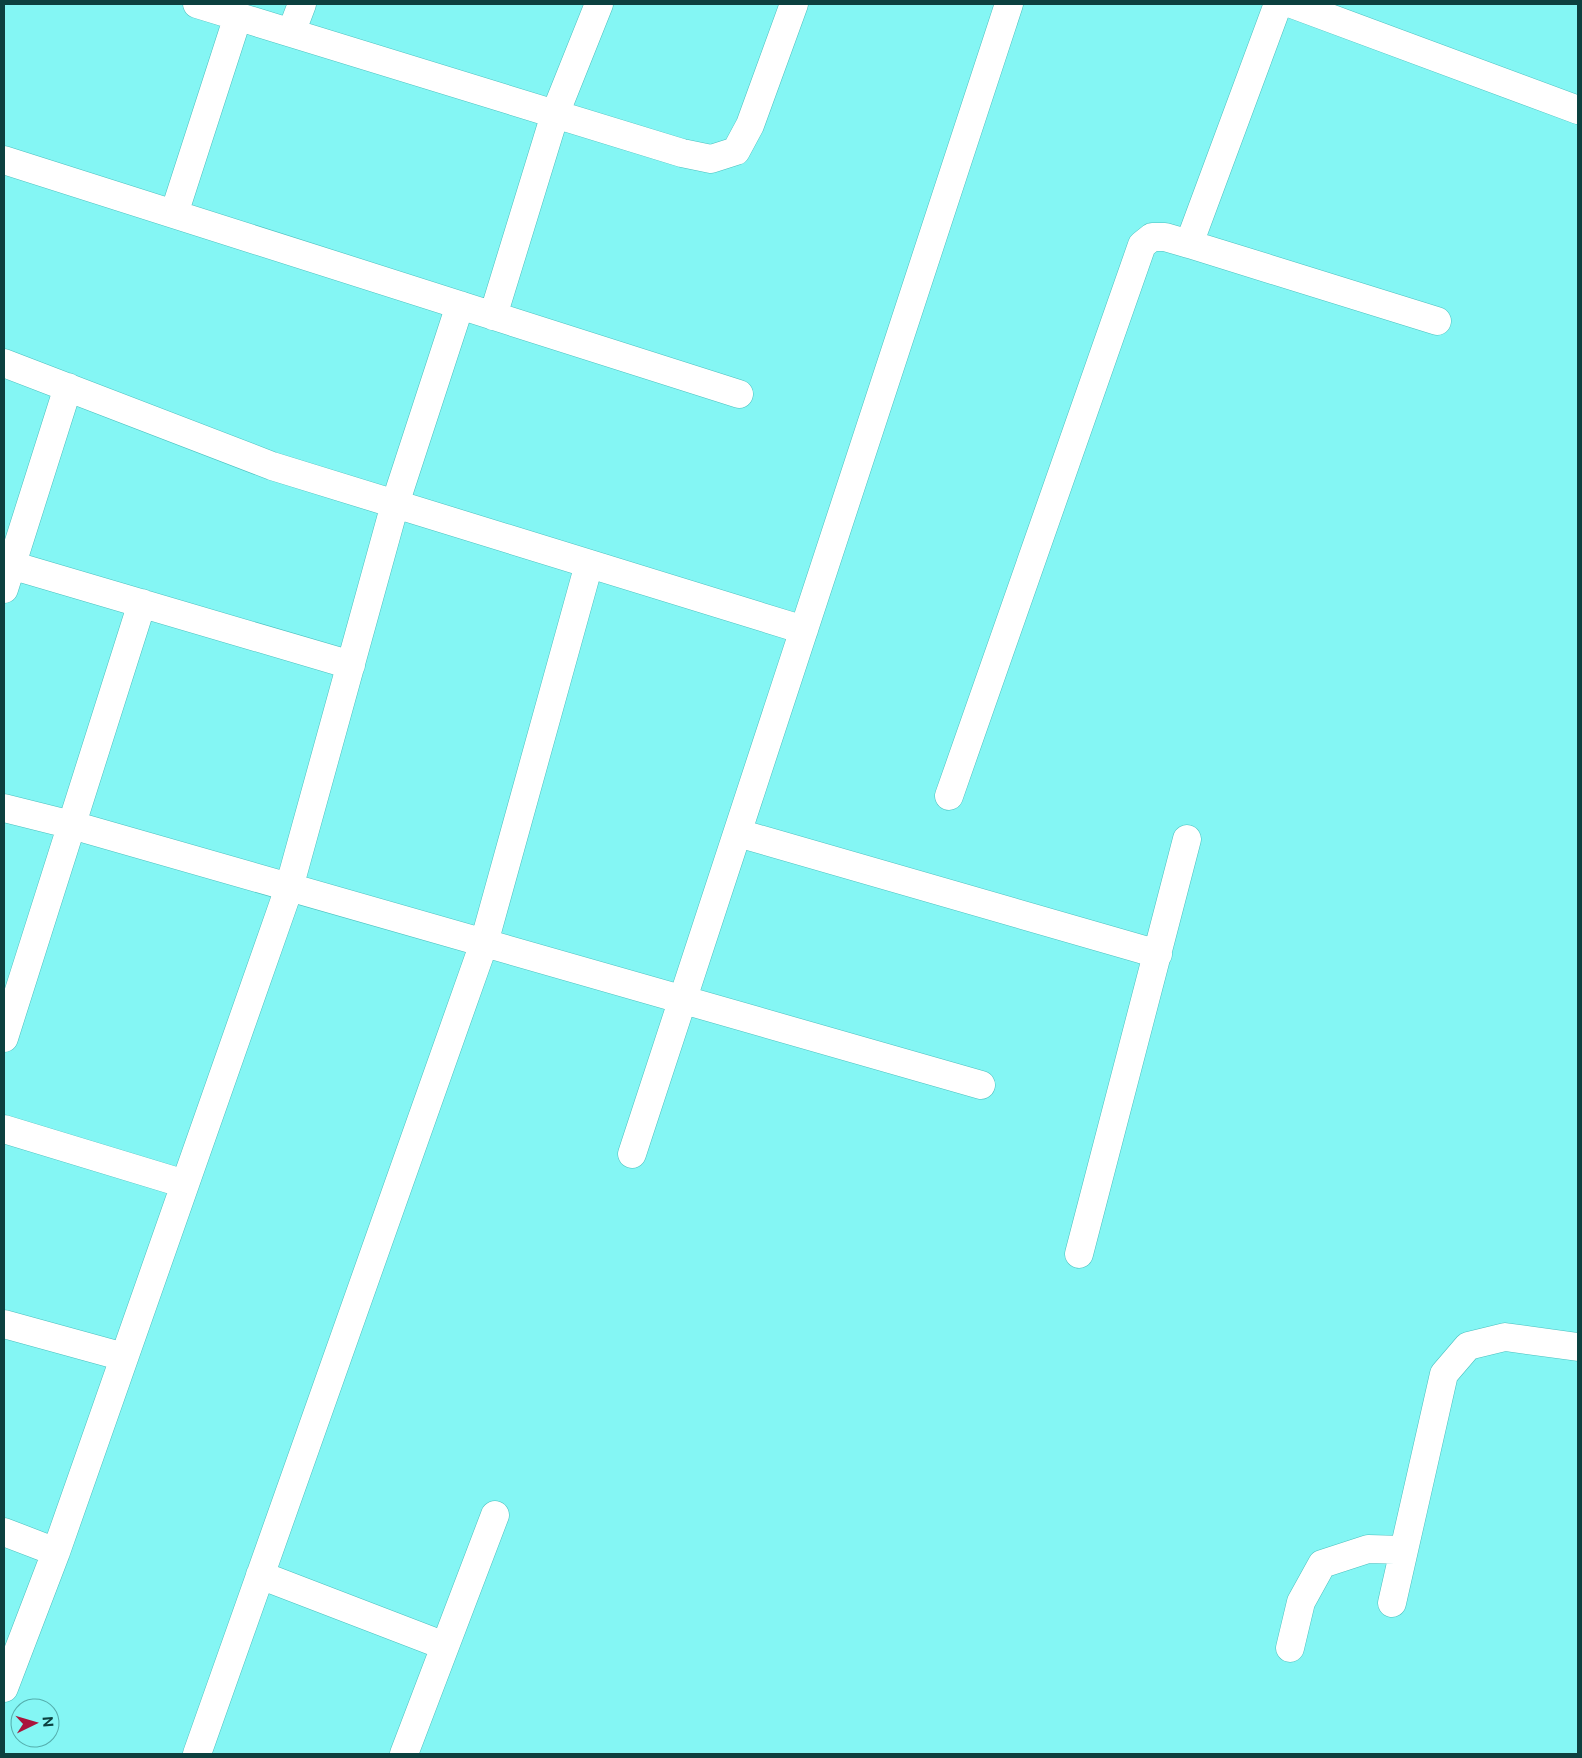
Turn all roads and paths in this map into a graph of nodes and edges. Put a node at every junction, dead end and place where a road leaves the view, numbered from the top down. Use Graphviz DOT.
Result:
graph roads {
  1 [pos="198,4"];
  2 [pos="302,4"];
  3 [pos="599,4"];
  4 [pos="794,4"];
  5 [pos="1009,4"];
  6 [pos="1278,4"];
  7 [pos="1292,4"];
  8 [pos="238,16"];
  9 [pos="291,33"];
  10 [pos="1578,110"];
  11 [pos="556,114"];
  12 [pos="4,160"];
  13 [pos="174,214"];
  14 [pos="1189,244"];
  15 [pos="460,305"];
  16 [pos="493,316"];
  17 [pos="1437,321"];
  18 [pos="4,363"];
  19 [pos="68,387"];
  20 [pos="739,394"];
  21 [pos="395,504"];
  22 [pos="589,564"];
  23 [pos="8,577"];
  24 [pos="142,604"];
  25 [pos="804,630"];
  26 [pos="351,664"];
  27 [pos="949,796"];
  28 [pos="4,808"];
  29 [pos="72,825"];
  30 [pos="738,833"];
  31 [pos="1188,839"];
  32 [pos="289,888"];
  33 [pos="484,943"];
  34 [pos="1158,954"];
  35 [pos="683,1000"];
  36 [pos="4,1038"];
  37 [pos="981,1085"];
  38 [pos="4,1128"];
  39 [pos="632,1154"];
  40 [pos="185,1184"];
  41 [pos="1079,1254"];
  42 [pos="4,1324"];
  43 [pos="1578,1347"];
  44 [pos="124,1357"];
  45 [pos="495,1515"];
  46 [pos="4,1532"];
  47 [pos="1404,1550"];
  48 [pos="56,1552"];
  49 [pos="260,1575"];
  50 [pos="1392,1604"];
  51 [pos="445,1646"];
  52 [pos="1290,1648"];
  53 [pos="4,1688"];
  54 [pos="197,1754"];
  55 [pos="404,1754"];
  1 -- 8 [label="street"];
  2 -- 9 [label="street"];
  3 -- 11 [label="street"];
  4 -- 11 [label="street"];
  5 -- 25 [label="street"];
  6 -- 14 [label="street"];
  7 -- 10 [label="street"];
  8 -- 9 [label="street"];
  8 -- 13 [label="street"];
  9 -- 11 [label="street"];
  11 -- 16 [label="street"];
  12 -- 13 [label="street"];
  13 -- 15 [label="street"];
  14 -- 17 [label="street"];
  14 -- 27 [label="street"];
  15 -- 16 [label="street"];
  15 -- 21 [label="street"];
  16 -- 20 [label="street"];
  18 -- 19 [label="street"];
  19 -- 21 [label="street"];
  19 -- 23 [label="street"];
  21 -- 22 [label="street"];
  21 -- 26 [label="street"];
  22 -- 25 [label="street"];
  22 -- 33 [label="street"];
  23 -- 24 [label="street"];
  24 -- 26 [label="street"];
  24 -- 29 [label="street"];
  25 -- 30 [label="street"];
  26 -- 32 [label="street"];
  28 -- 29 [label="street"];
  29 -- 32 [label="street"];
  29 -- 36 [label="street"];
  30 -- 34 [label="street"];
  30 -- 35 [label="street"];
  31 -- 34 [label="street"];
  32 -- 33 [label="street"];
  32 -- 40 [label="street"];
  33 -- 35 [label="street"];
  33 -- 49 [label="street"];
  34 -- 41 [label="street"];
  35 -- 37 [label="street"];
  35 -- 39 [label="street"];
  38 -- 40 [label="street"];
  40 -- 44 [label="street"];
  42 -- 44 [label="street"];
  43 -- 47 [label="street"];
  44 -- 48 [label="street"];
  45 -- 51 [label="street"];
  46 -- 48 [label="street"];
  47 -- 50 [label="street"];
  47 -- 52 [label="street"];
  48 -- 53 [label="street"];
  49 -- 51 [label="street"];
  49 -- 54 [label="street"];
  51 -- 55 [label="street"];
}
